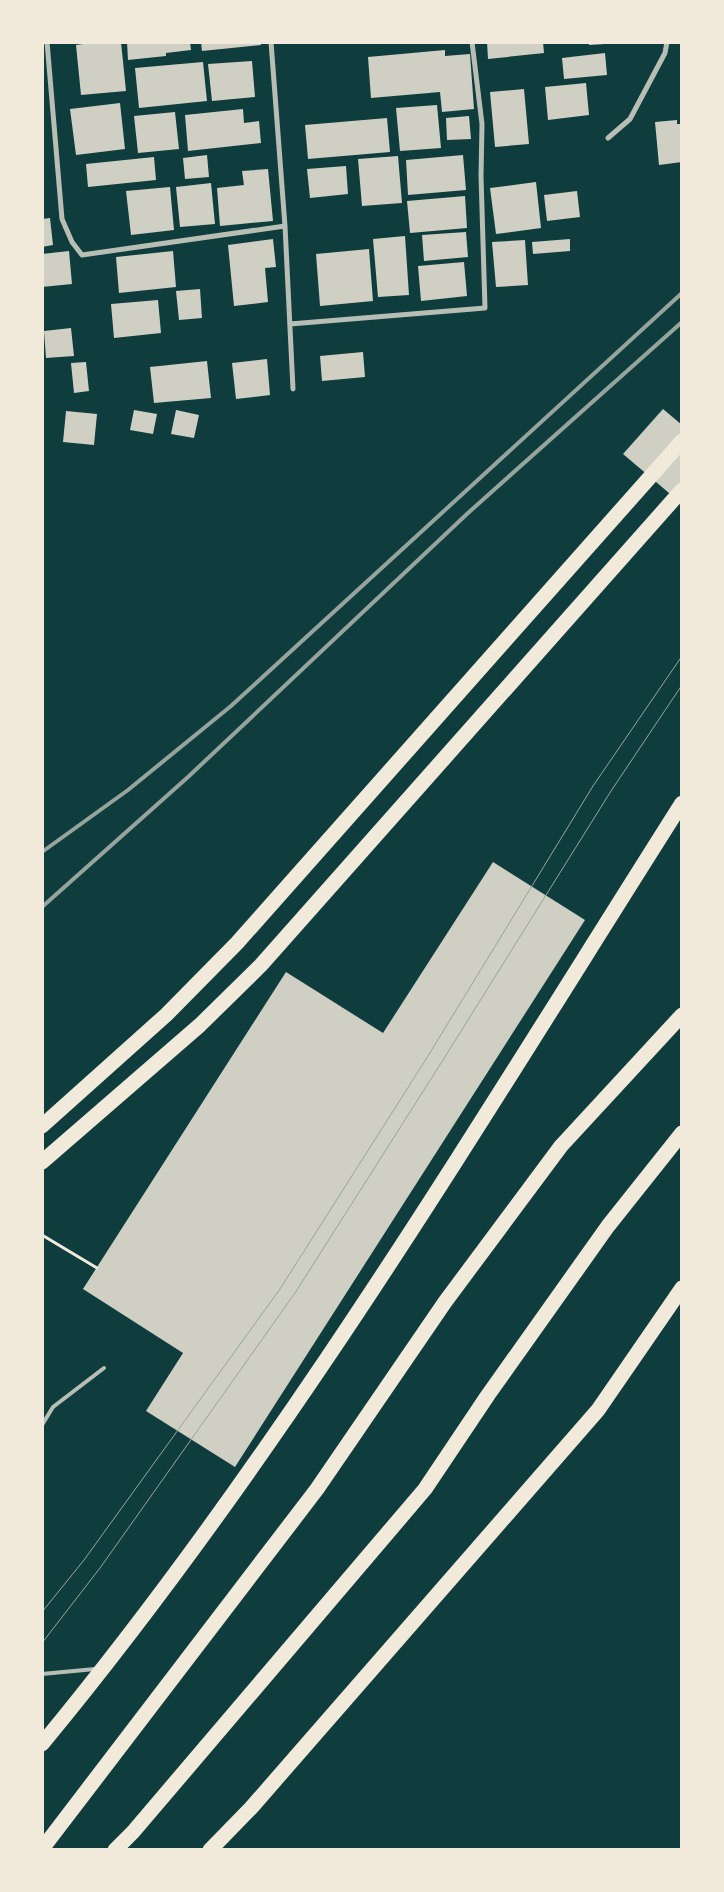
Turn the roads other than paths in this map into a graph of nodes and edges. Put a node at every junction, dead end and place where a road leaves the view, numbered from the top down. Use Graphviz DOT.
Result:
graph roads {
  1 [pos="47,42"];
  2 [pos="271,42"];
  3 [pos="472,42"];
  4 [pos="667,42"];
  5 [pos="608,138"];
  6 [pos="286,226"];
  7 [pos="290,324"];
  8 [pos="293,389"];
  9 [pos="682,441"];
  10 [pos="682,490"];
  11 [pos="682,803"];
  12 [pos="682,1015"];
  13 [pos="42,1126"];
  14 [pos="682,1133"];
  15 [pos="42,1162"];
  16 [pos="682,1288"];
  17 [pos="104,1368"];
  18 [pos="42,1425"];
  19 [pos="105,1668"];
  20 [pos="42,1674"];
  21 [pos="42,1744"];
  22 [pos="42,1849"];
  23 [pos="115,1850"];
  24 [pos="210,1850"];
  1 -- 6 [label="street"];
  2 -- 6 [label="street"];
  3 -- 7 [label="street"];
  4 -- 5 [label="street"];
  6 -- 7 [label="street"];
  7 -- 8 [label="street"];
  9 -- 13 [label="highway"];
  10 -- 15 [label="highway"];
  11 -- 19 [label="highway"];
  12 -- 22 [label="highway"];
  14 -- 23 [label="highway"];
  16 -- 24 [label="highway"];
  17 -- 18 [label="lane"];
  19 -- 20 [label="lane"];
  19 -- 21 [label="highway"];
}
